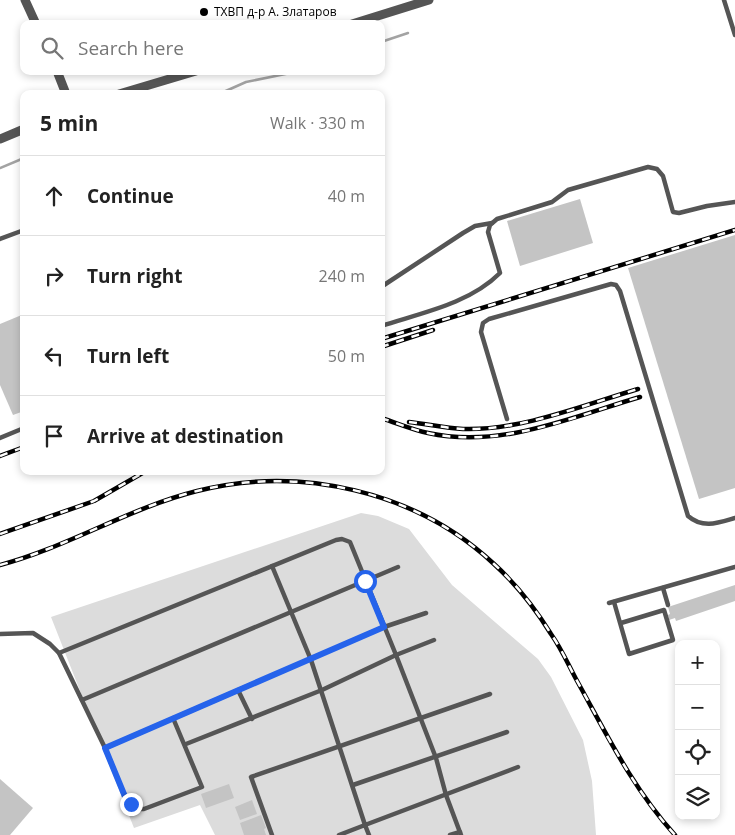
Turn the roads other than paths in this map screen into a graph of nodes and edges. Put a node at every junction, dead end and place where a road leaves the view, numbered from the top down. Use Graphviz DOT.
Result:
graph roads {
  1 [pos="26,0"];
  2 [pos="429,0"];
  3 [pos="724,0"];
  4 [pos="34,20"];
  5 [pos="365,20"];
  6 [pos="735,35"];
  7 [pos="59,75"];
  8 [pos="183,75"];
  9 [pos="64,90"];
  10 [pos="132,90"];
  11 [pos="20,131"];
  12 [pos="0,139"];
  13 [pos="735,202"];
  14 [pos="494,222"];
  15 [pos="20,232"];
  16 [pos="0,239"];
  17 [pos="385,284"];
  18 [pos="385,325"];
  19 [pos="507,419"];
  20 [pos="20,430"];
  21 [pos="0,438"];
  22 [pos="735,518"];
  23 [pos="272,566"];
  24 [pos="398,567"];
  25 [pos="735,567"];
  26 [pos="365,581"];
  27 [pos="663,588"];
  28 [pos="668,606"];
  29 [pos="292,612"];
  30 [pos="426,613"];
  31 [pos="621,623"];
  32 [pos="384,627"];
  33 [pos="0,634"];
  34 [pos="434,640"];
  35 [pos="59,653"];
  36 [pos="396,655"];
  37 [pos="311,660"];
  38 [pos="238,690"];
  39 [pos="322,690"];
  40 [pos="490,694"];
  41 [pos="82,700"];
  42 [pos="173,718"];
  43 [pos="252,718"];
  44 [pos="420,720"];
  45 [pos="507,732"];
  46 [pos="186,744"];
  47 [pos="340,747"];
  48 [pos="105,748"];
  49 [pos="436,758"];
  50 [pos="518,767"];
  51 [pos="353,785"];
  52 [pos="446,795"];
  53 [pos="366,825"];
  54 [pos="460,833"];
  55 [pos="272,835"];
  56 [pos="339,835"];
  57 [pos="369,835"];
  58 [pos="450,835"];
  1 -- 4 [label="street"];
  2 -- 5 [label="street"];
  3 -- 6 [label="lane"];
  7 -- 9 [label="street"];
  8 -- 10 [label="street"];
  11 -- 12 [label="street"];
  13 -- 14 [label="lane"];
  14 -- 17 [label="lane"];
  14 -- 18 [label="lane"];
  15 -- 16 [label="lane"];
  19 -- 22 [label="lane"];
  20 -- 21 [label="lane"];
  23 -- 26 [label="lane"];
  23 -- 29 [label="lane"];
  23 -- 35 [label="lane"];
  24 -- 26 [label="lane"];
  25 -- 27 [label="lane"];
  26 -- 29 [label="lane"];
  26 -- 32 [label="lane"];
  27 -- 28 [label="lane"];
  27 -- 31 [label="lane"];
  29 -- 37 [label="lane"];
  29 -- 41 [label="lane"];
  30 -- 32 [label="lane"];
  31 -- 31 [label="lane"];
  32 -- 36 [label="lane"];
  32 -- 37 [label="lane"];
  33 -- 35 [label="lane"];
  34 -- 36 [label="lane"];
  35 -- 41 [label="lane"];
  36 -- 39 [label="lane"];
  36 -- 44 [label="lane"];
  37 -- 38 [label="lane"];
  37 -- 39 [label="lane"];
  38 -- 42 [label="lane"];
  38 -- 43 [label="lane"];
  39 -- 43 [label="lane"];
  39 -- 47 [label="lane"];
  40 -- 44 [label="lane"];
  41 -- 48 [label="lane"];
  42 -- 46 [label="lane"];
  42 -- 48 [label="lane"];
  43 -- 46 [label="lane"];
  44 -- 47 [label="lane"];
  44 -- 49 [label="lane"];
  45 -- 49 [label="lane"];
  46 -- 48 [label="lane"];
  47 -- 51 [label="lane"];
  47 -- 55 [label="lane"];
  49 -- 51 [label="lane"];
  49 -- 52 [label="lane"];
  50 -- 52 [label="lane"];
  51 -- 53 [label="lane"];
  52 -- 53 [label="lane"];
  52 -- 54 [label="lane"];
  53 -- 56 [label="lane"];
  53 -- 57 [label="lane"];
  54 -- 58 [label="lane"];
}
